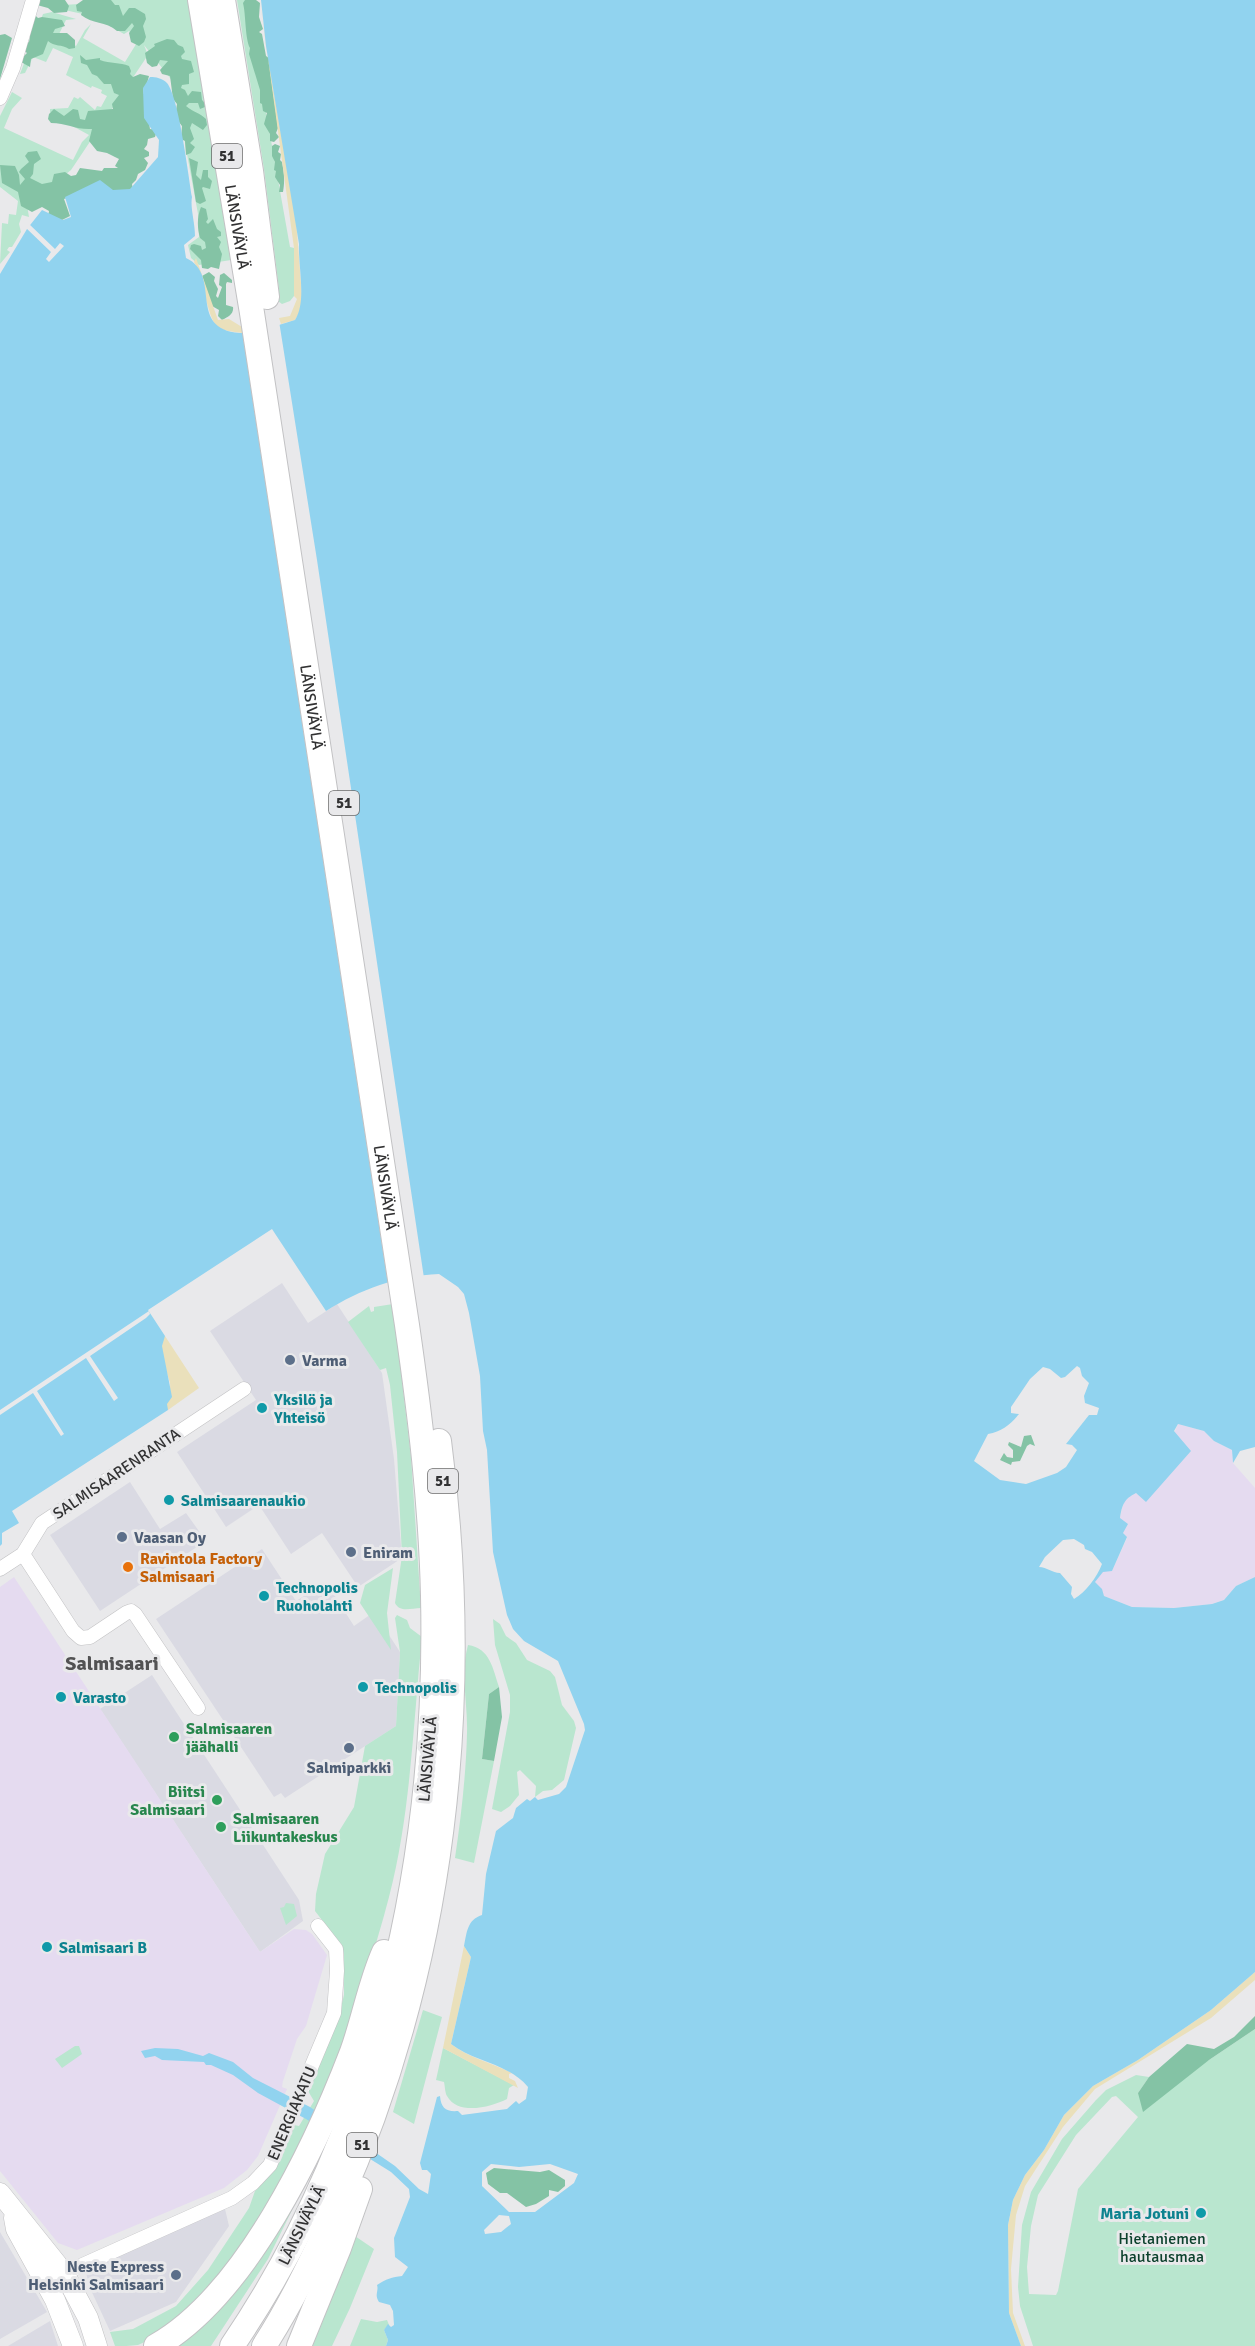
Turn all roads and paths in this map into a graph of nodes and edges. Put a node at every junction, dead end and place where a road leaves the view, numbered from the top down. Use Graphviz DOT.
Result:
graph roads {
  1 [pos="33,0"];
  2 [pos="200,0"];
  3 [pos="223,0"];
  4 [pos="0,98"];
  5 [pos="260,311"];
  6 [pos="411,1297"];
  7 [pos="244,1389"];
  8 [pos="23,1554"];
  9 [pos="0,1569"];
  10 [pos="198,1708"];
  11 [pos="409,1898"];
  12 [pos="318,1926"];
  13 [pos="409,2002"];
  14 [pos="0,2193"];
  15 [pos="12,2209"];
  16 [pos="64,2273"];
  17 [pos="45,2282"];
  18 [pos="73,2346"];
  19 [pos="97,2346"];
  20 [pos="156,2346"];
  21 [pos="232,2346"];
  22 [pos="264,2346"];
  23 [pos="299,2346"];
  1 -- 4 [label="street"];
  2 -- 5 [label="highway, LÄNSIVÄYLÄ / 51"];
  3 -- 5 [label="highway, LÄNSIVÄYLÄ / 51"];
  5 -- 6 [label="highway, LÄNSIVÄYLÄ / 51"];
  6 -- 11 [label="highway, LÄNSIVÄYLÄ / 51"];
  6 -- 13 [label="highway, LÄNSIVÄYLÄ / 51"];
  7 -- 8 [label="street, SALMISAARENRANTA"];
  8 -- 9 [label="street, SALMISAARENRANTA"];
  8 -- 10 [label="street"];
  11 -- 20 [label="highway"];
  11 -- 21 [label="highway, LÄNSIVÄYLÄ / 51"];
  12 -- 16 [label="street, ENERGIAKATU"];
  13 -- 22 [label="highway, LÄNSIVÄYLÄ / 51"];
  13 -- 23 [label="highway"];
  14 -- 15 [label="main road"];
  15 -- 16 [label="main road"];
  15 -- 17 [label="main road"];
  16 -- 17 [label="street, ENERGIAKATU"];
  16 -- 19 [label="main road"];
  17 -- 18 [label="main road"];
}
